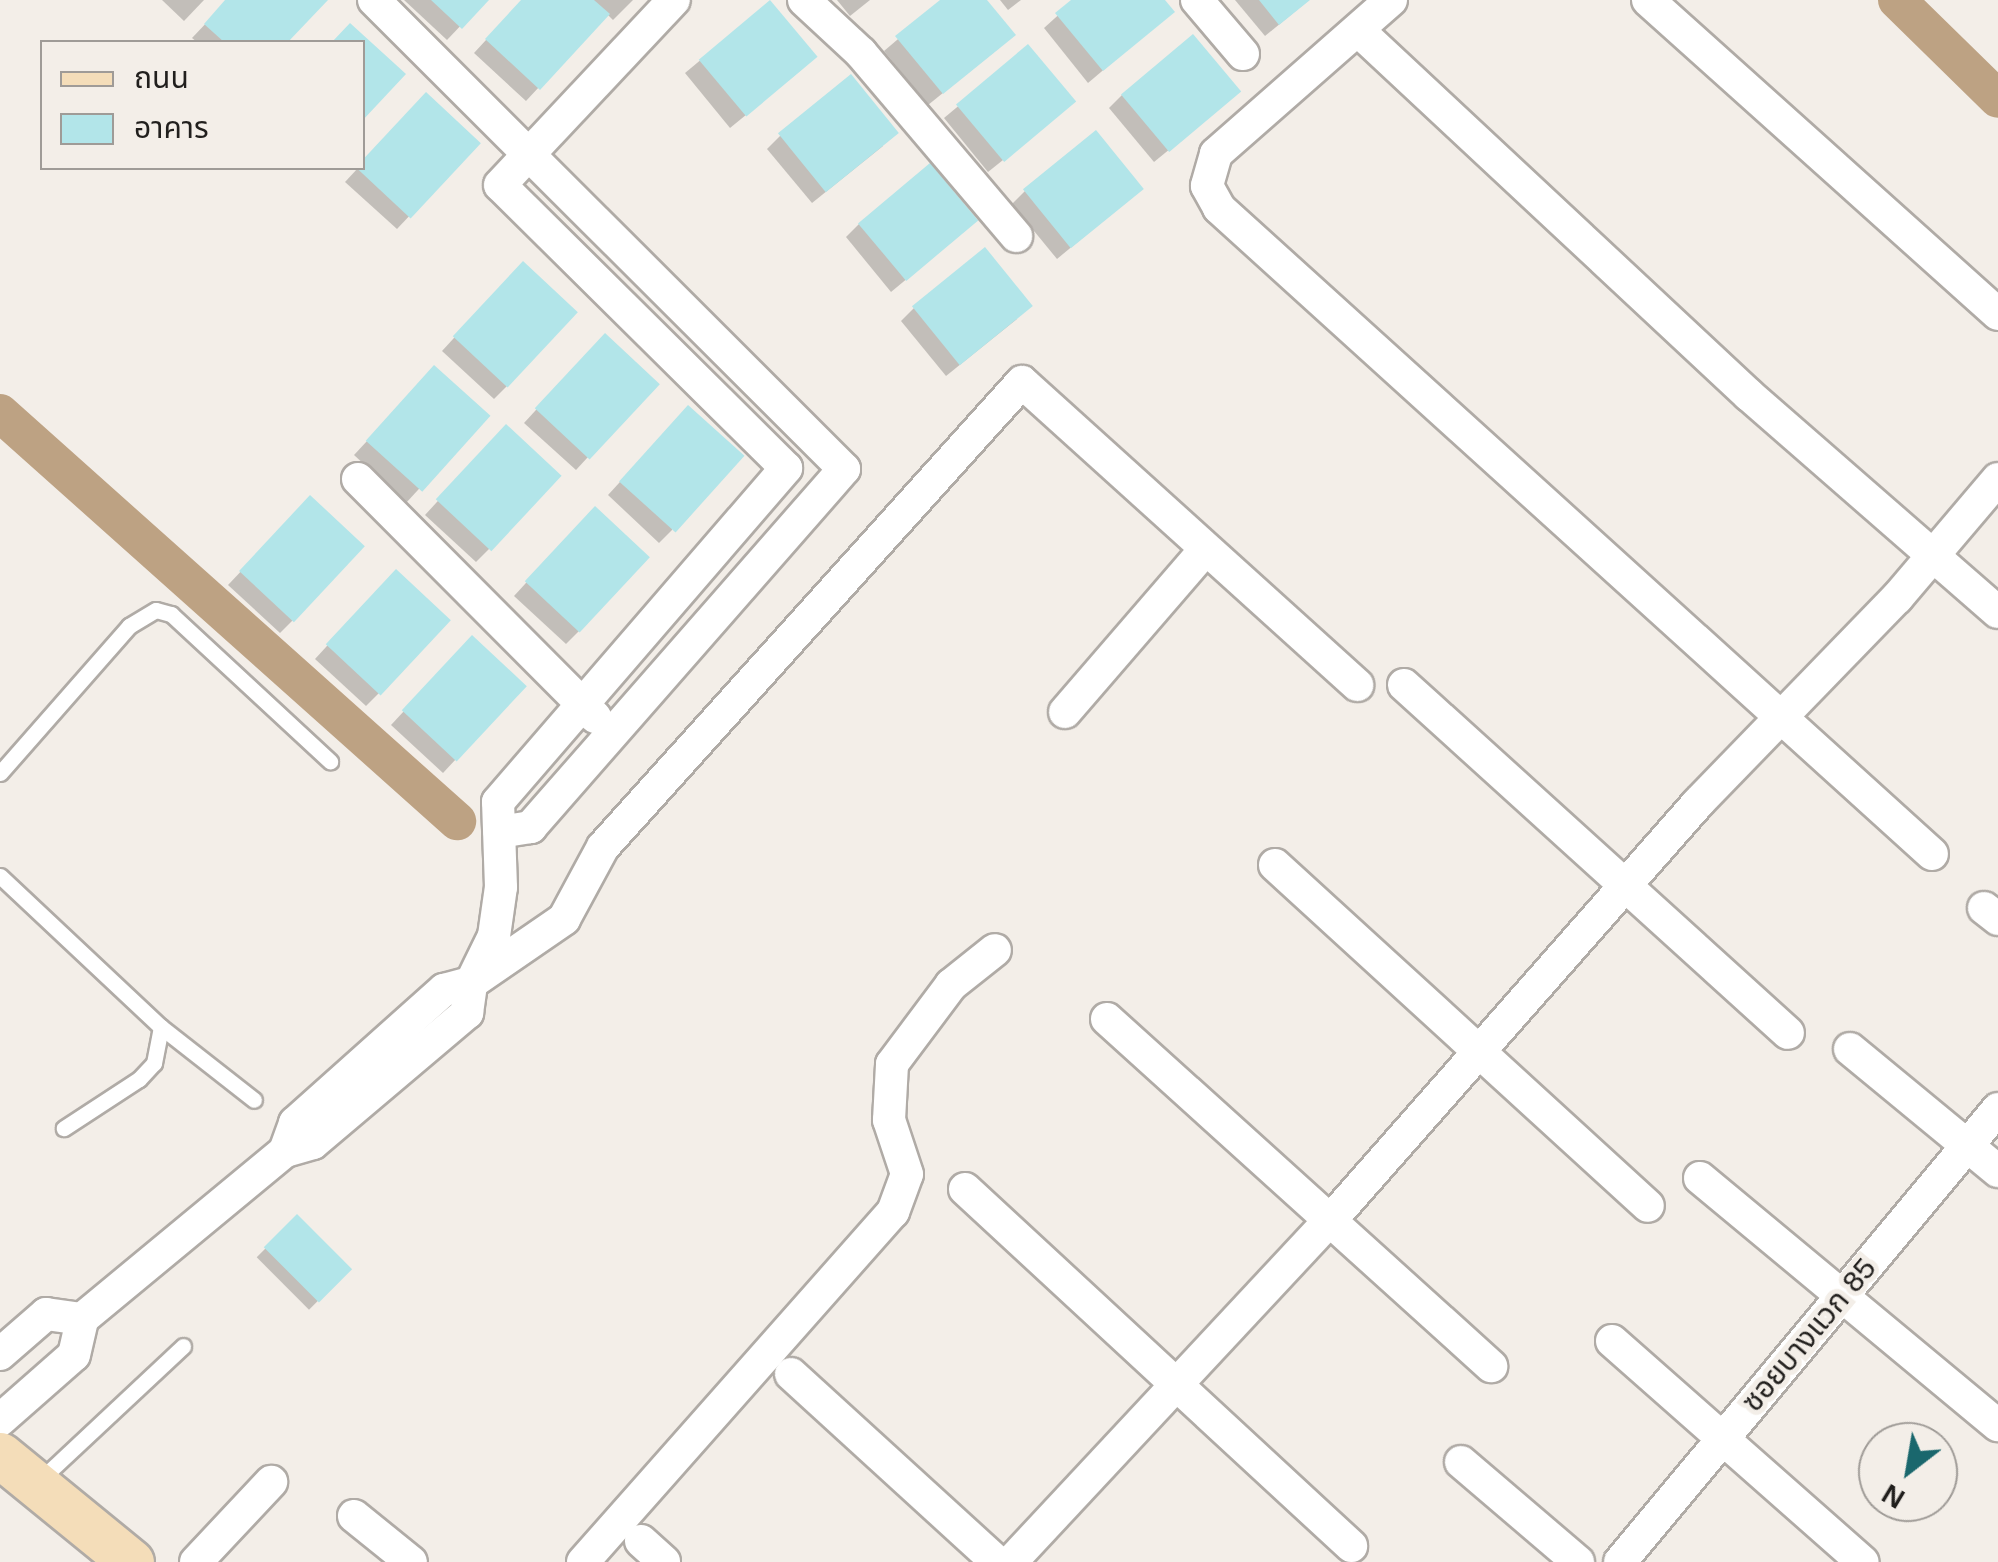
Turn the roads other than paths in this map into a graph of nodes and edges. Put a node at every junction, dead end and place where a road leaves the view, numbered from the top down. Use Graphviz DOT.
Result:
graph roads {
  1 [pos="374,0"];
  2 [pos="674,0"];
  3 [pos="804,0"];
  4 [pos="1196,0"];
  5 [pos="1391,0"];
  6 [pos="1648,0"];
  7 [pos="1360,32"];
  8 [pos="1243,54"];
  9 [pos="529,154"];
  10 [pos="1016,236"];
  11 [pos="674,300"];
  12 [pos="1998,314"];
  13 [pos="646,329"];
  14 [pos="358,479"];
  15 [pos="1998,479"];
  16 [pos="1205,550"];
  17 [pos="1933,556"];
  18 [pos="1998,612"];
  19 [pos="1357,684"];
  20 [pos="1404,685"];
  21 [pos="581,704"];
  22 [pos="1065,712"];
  23 [pos="1782,716"];
  24 [pos="613,734"];
  25 [pos="330,761"];
  26 [pos="0,773"];
  27 [pos="499,832"];
  28 [pos="1932,854"];
  29 [pos="1275,866"];
  30 [pos="0,876"];
  31 [pos="1626,887"];
  32 [pos="995,950"];
  33 [pos="472,983"];
  34 [pos="1107,1019"];
  35 [pos="161,1028"];
  36 [pos="1788,1033"];
  37 [pos="1850,1048"];
  38 [pos="1480,1052"];
  39 [pos="254,1100"];
  40 [pos="1998,1108"];
  41 [pos="64,1128"];
  42 [pos="1968,1145"];
  43 [pos="1998,1171"];
  44 [pos="1700,1178"];
  45 [pos="966,1189"];
  46 [pos="1648,1206"];
  47 [pos="1330,1220"];
  48 [pos="1843,1294"];
  49 [pos="82,1319"];
  50 [pos="1612,1342"];
  51 [pos="183,1346"];
  52 [pos="0,1354"];
  53 [pos="1492,1366"];
  54 [pos="790,1374"];
  55 [pos="1176,1382"];
  56 [pos="0,1420"];
  57 [pos="1998,1425"];
  58 [pos="1723,1438"];
  59 [pos="0,1455"];
  60 [pos="1461,1462"];
  61 [pos="38,1482"];
  62 [pos="271,1482"];
  63 [pos="354,1516"];
  64 [pos="1350,1546"];
  65 [pos="131,1562"];
  66 [pos="196,1562"];
  67 [pos="411,1562"];
  68 [pos="582,1562"];
  69 [pos="997,1562"];
  70 [pos="1011,1562"];
  71 [pos="1578,1562"];
  72 [pos="1620,1562"];
  73 [pos="1864,1562"];
  1 -- 9 [label="street"];
  2 -- 9 [label="street"];
  3 -- 10 [label="street"];
  4 -- 8 [label="street"];
  5 -- 7 [label="street"];
  6 -- 12 [label="street"];
  7 -- 17 [label="street"];
  7 -- 23 [label="street"];
  9 -- 11 [label="street"];
  9 -- 13 [label="street"];
  11 -- 13 [label="street"];
  11 -- 24 [label="street"];
  13 -- 21 [label="street"];
  14 -- 21 [label="street"];
  15 -- 17 [label="street"];
  16 -- 19 [label="street"];
  16 -- 22 [label="street"];
  16 -- 33 [label="street"];
  17 -- 18 [label="street"];
  17 -- 23 [label="street"];
  20 -- 31 [label="street"];
  21 -- 24 [label="street"];
  21 -- 27 [label="street"];
  23 -- 28 [label="street"];
  23 -- 31 [label="street"];
  24 -- 27 [label="street"];
  25 -- 26 [label="lane"];
  27 -- 33 [label="street"];
  29 -- 38 [label="street"];
  30 -- 35 [label="lane"];
  31 -- 36 [label="street"];
  31 -- 38 [label="street"];
  32 -- 68 [label="street"];
  33 -- 49 [label="street"];
  34 -- 47 [label="street"];
  35 -- 39 [label="lane"];
  35 -- 41 [label="lane"];
  37 -- 42 [label="street"];
  38 -- 46 [label="street"];
  38 -- 47 [label="street"];
  40 -- 42 [label="street, ซอยบางแวก 85"];
  42 -- 43 [label="street"];
  42 -- 48 [label="street, ซอยบางแวก 85"];
  44 -- 48 [label="street"];
  45 -- 55 [label="street"];
  47 -- 53 [label="street"];
  47 -- 55 [label="street"];
  48 -- 57 [label="street"];
  48 -- 58 [label="street, ซอยบางแวก 85"];
  49 -- 52 [label="street"];
  49 -- 56 [label="street"];
  50 -- 58 [label="street"];
  51 -- 61 [label="lane"];
  54 -- 69 [label="street"];
  55 -- 64 [label="street"];
  55 -- 70 [label="street"];
  58 -- 72 [label="street, ซอยบางแวก 85"];
  58 -- 73 [label="street"];
  59 -- 61 [label="main road"];
  60 -- 71 [label="street"];
  61 -- 65 [label="main road"];
  62 -- 66 [label="street"];
  63 -- 67 [label="street"];
}
